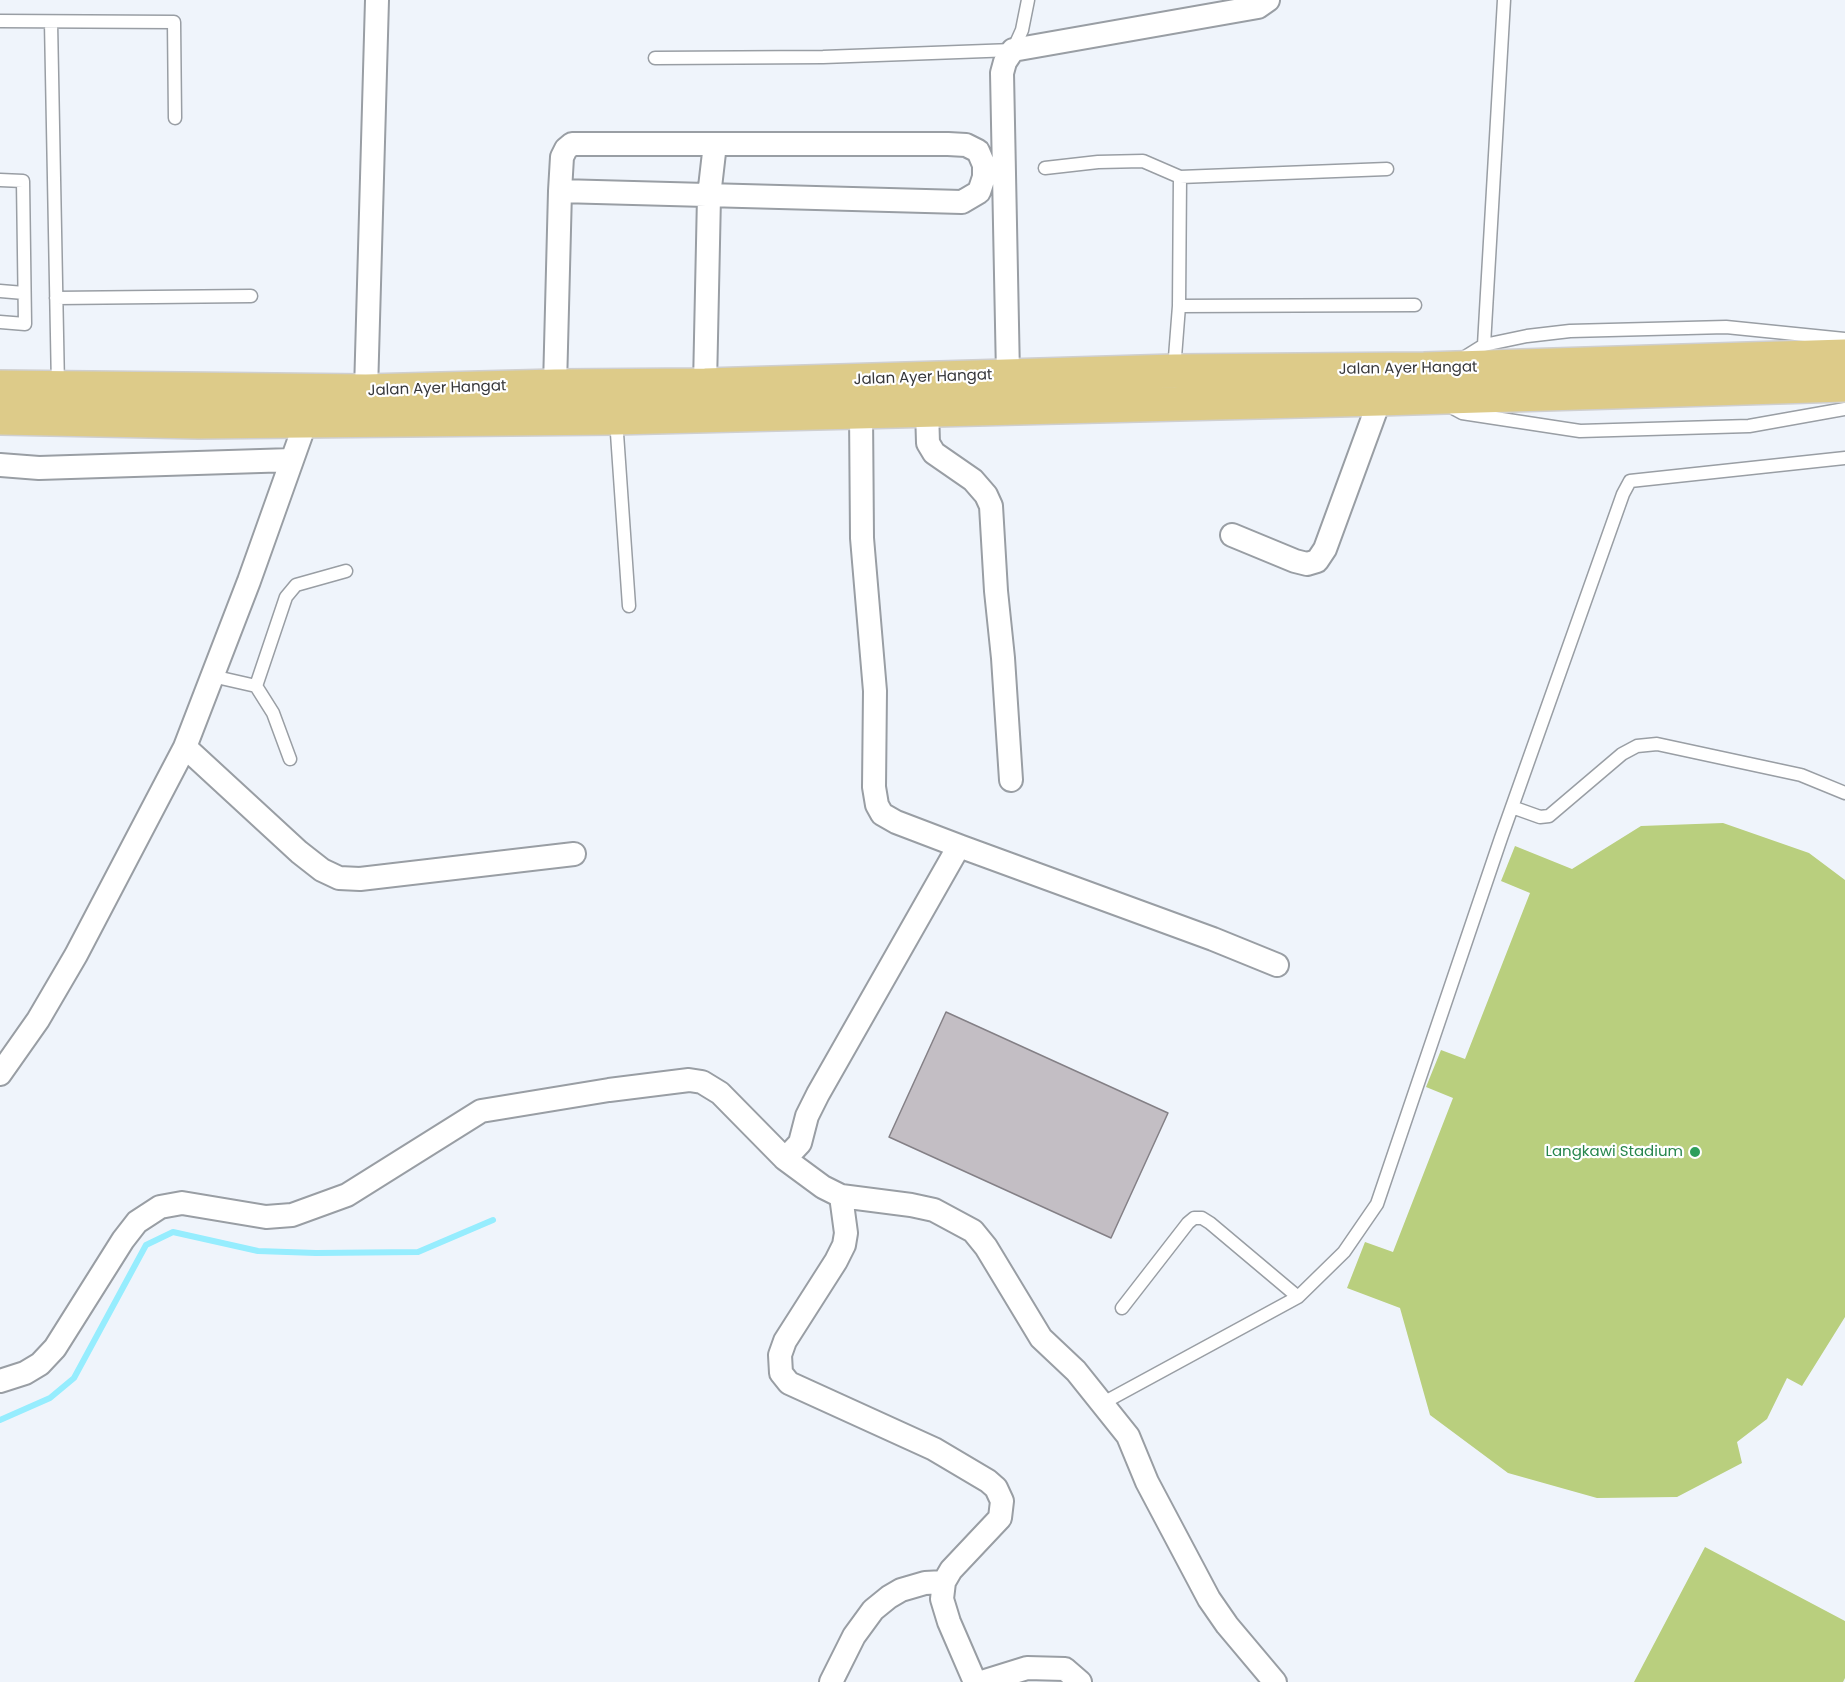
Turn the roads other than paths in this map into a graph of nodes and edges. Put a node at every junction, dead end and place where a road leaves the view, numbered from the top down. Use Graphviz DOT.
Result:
graph roads {
  1 [pos="376,0"];
  2 [pos="1028,0"];
  3 [pos="1268,0"];
  4 [pos="1504,0"];
  5 [pos="0,21"];
  6 [pos="51,22"];
  7 [pos="1012,50"];
  8 [pos="655,58"];
  9 [pos="175,118"];
  10 [pos="715,144"];
  11 [pos="1045,168"];
  12 [pos="1387,169"];
  13 [pos="1180,177"];
  14 [pos="0,180"];
  15 [pos="560,191"];
  16 [pos="709,196"];
  17 [pos="0,291"];
  18 [pos="24,293"];
  19 [pos="251,296"];
  20 [pos="56,298"];
  21 [pos="1415,305"];
  22 [pos="1179,306"];
  23 [pos="0,322"];
  24 [pos="1845,339"];
  25 [pos="1484,345"];
  26 [pos="1845,356"];
  27 [pos="1174,371"];
  28 [pos="1008,375"];
  29 [pos="1427,383"];
  30 [pos="705,385"];
  31 [pos="1845,385"];
  32 [pos="555,386"];
  33 [pos="0,387"];
  34 [pos="58,388"];
  35 [pos="366,391"];
  36 [pos="1380,399"];
  37 [pos="927,409"];
  38 [pos="1845,409"];
  39 [pos="861,412"];
  40 [pos="0,418"];
  41 [pos="616,418"];
  42 [pos="306,421"];
  43 [pos="199,422"];
  44 [pos="1845,458"];
  45 [pos="292,460"];
  46 [pos="202,462"];
  47 [pos="0,465"];
  48 [pos="1232,535"];
  49 [pos="346,571"];
  50 [pos="629,606"];
  51 [pos="212,676"];
  52 [pos="256,686"];
  53 [pos="184,747"];
  54 [pos="290,759"];
  55 [pos="1011,780"];
  56 [pos="1845,793"];
  57 [pos="1512,807"];
  58 [pos="959,846"];
  59 [pos="574,854"];
  60 [pos="1277,965"];
  61 [pos="0,1074"];
  62 [pos="785,1159"];
  63 [pos="841,1196"];
  64 [pos="1298,1296"];
  65 [pos="1122,1308"];
  66 [pos="0,1381"];
  67 [pos="1102,1403"];
  68 [pos="944,1582"];
  69 [pos="831,1682"];
  70 [pos="975,1682"];
  71 [pos="982,1682"];
  72 [pos="1080,1682"];
  73 [pos="1275,1682"];
  1 -- 35 [label="street"];
  2 -- 7 [label="lane"];
  3 -- 7 [label="street"];
  4 -- 25 [label="lane"];
  5 -- 6 [label="lane"];
  6 -- 9 [label="lane"];
  6 -- 20 [label="lane"];
  7 -- 8 [label="lane"];
  7 -- 28 [label="street"];
  10 -- 15 [label="street"];
  10 -- 16 [label="street"];
  10 -- 16 [label="street"];
  11 -- 13 [label="lane"];
  12 -- 13 [label="lane"];
  13 -- 22 [label="lane"];
  14 -- 18 [label="lane"];
  15 -- 16 [label="street"];
  15 -- 32 [label="street"];
  16 -- 30 [label="street"];
  17 -- 18 [label="lane"];
  18 -- 23 [label="lane"];
  19 -- 20 [label="lane"];
  20 -- 34 [label="lane"];
  21 -- 22 [label="lane"];
  22 -- 27 [label="lane"];
  24 -- 25 [label="lane"];
  25 -- 29 [label="lane"];
  26 -- 29 [label="main road, Jalan Ayer Hangat"];
  27 -- 28 [label="main road, Jalan Ayer Hangat"];
  27 -- 29 [label="main road, Jalan Ayer Hangat"];
  28 -- 30 [label="main road, Jalan Ayer Hangat"];
  29 -- 31 [label="main road, Jalan Ayer Hangat"];
  29 -- 36 [label="main road, Jalan Ayer Hangat"];
  29 -- 38 [label="lane"];
  30 -- 32 [label="main road, Jalan Ayer Hangat"];
  32 -- 35 [label="main road, Jalan Ayer Hangat"];
  33 -- 34 [label="main road, Jalan Ayer Hangat"];
  34 -- 35 [label="main road, Jalan Ayer Hangat"];
  36 -- 37 [label="main road, Jalan Ayer Hangat"];
  36 -- 48 [label="street"];
  37 -- 39 [label="main road, Jalan Ayer Hangat"];
  37 -- 55 [label="street"];
  39 -- 41 [label="main road, Jalan Ayer Hangat"];
  39 -- 58 [label="street"];
  40 -- 43 [label="main road, Jalan Ayer Hangat"];
  41 -- 42 [label="main road, Jalan Ayer Hangat"];
  41 -- 50 [label="lane"];
  42 -- 43 [label="main road, Jalan Ayer Hangat"];
  42 -- 45 [label="street"];
  43 -- 46 [label="street"];
  44 -- 57 [label="lane"];
  45 -- 46 [label="street"];
  45 -- 51 [label="street"];
  46 -- 47 [label="street"];
  49 -- 52 [label="lane"];
  51 -- 52 [label="lane"];
  51 -- 53 [label="street"];
  52 -- 54 [label="lane"];
  53 -- 59 [label="street"];
  53 -- 61 [label="street"];
  56 -- 57 [label="lane"];
  57 -- 64 [label="lane"];
  58 -- 60 [label="street"];
  58 -- 62 [label="street"];
  62 -- 63 [label="street"];
  62 -- 66 [label="street"];
  63 -- 67 [label="street"];
  63 -- 68 [label="street"];
  64 -- 65 [label="lane"];
  64 -- 67 [label="lane"];
  67 -- 73 [label="street"];
  68 -- 69 [label="street"];
  68 -- 70 [label="street"];
  71 -- 72 [label="street"];
}
